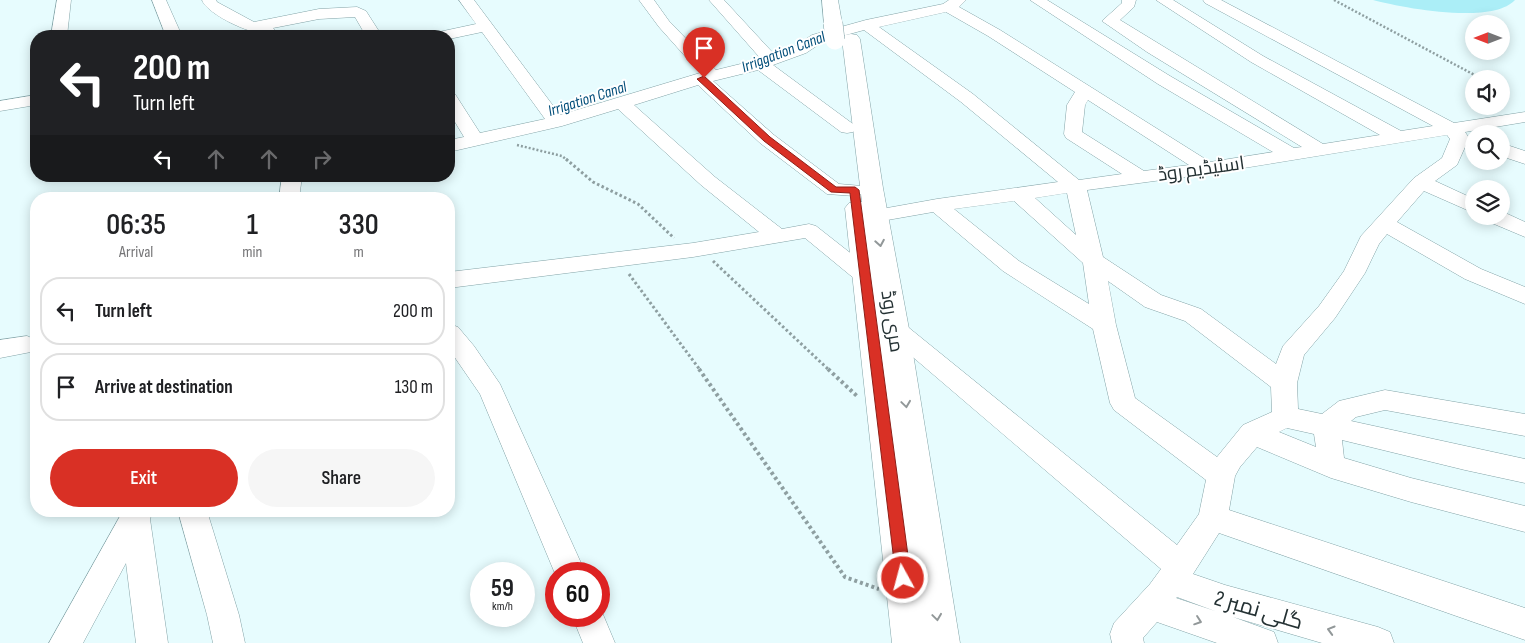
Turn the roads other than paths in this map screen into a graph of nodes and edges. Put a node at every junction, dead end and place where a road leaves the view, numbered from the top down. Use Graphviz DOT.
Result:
graph roads {
  1 [pos="64,0"];
  2 [pos="159,0"];
  3 [pos="209,0"];
  4 [pos="466,0"];
  5 [pos="646,0"];
  6 [pos="716,0"];
  7 [pos="830,0"];
  8 [pos="845,0"];
  9 [pos="1036,0"];
  10 [pos="1163,0"];
  11 [pos="1210,0"];
  12 [pos="1239,0"];
  13 [pos="1122,2"];
  14 [pos="954,3"];
  15 [pos="485,27"];
  16 [pos="252,28"];
  17 [pos="60,30"];
  18 [pos="172,30"];
  19 [pos="260,30"];
  20 [pos="370,30"];
  21 [pos="847,30"];
  22 [pos="455,33"];
  23 [pos="766,62"];
  24 [pos="704,78"];
  25 [pos="1084,91"];
  26 [pos="30,101"];
  27 [pos="622,103"];
  28 [pos="0,106"];
  29 [pos="455,108"];
  30 [pos="1525,117"];
  31 [pos="556,122"];
  32 [pos="1491,125"];
  33 [pos="1465,131"];
  34 [pos="853,133"];
  35 [pos="1399,138"];
  36 [pos="476,141"];
  37 [pos="455,145"];
  38 [pos="1320,150"];
  39 [pos="1510,152"];
  40 [pos="1290,154"];
  41 [pos="1525,158"];
  42 [pos="1207,168"];
  43 [pos="1141,177"];
  44 [pos="1422,182"];
  45 [pos="1076,187"];
  46 [pos="855,190"];
  47 [pos="1020,195"];
  48 [pos="1465,203"];
  49 [pos="937,205"];
  50 [pos="876,216"];
  51 [pos="1510,223"];
  52 [pos="1385,224"];
  53 [pos="1525,230"];
  54 [pos="776,235"];
  55 [pos="1093,260"];
  56 [pos="864,275"];
  57 [pos="455,279"];
  58 [pos="1525,296"];
  59 [pos="1104,325"];
  60 [pos="455,340"];
  61 [pos="889,341"];
  62 [pos="27,345"];
  63 [pos="0,349"];
  64 [pos="1284,383"];
  65 [pos="1285,417"];
  66 [pos="1327,425"];
  67 [pos="1525,425"];
  68 [pos="1253,433"];
  69 [pos="1331,466"];
  70 [pos="1525,471"];
  71 [pos="1221,475"];
  72 [pos="136,517"];
  73 [pos="137,517"];
  74 [pos="194,517"];
  75 [pos="1213,518"];
  76 [pos="1525,519"];
  77 [pos="566,562"];
  78 [pos="1175,573"];
  79 [pos="1152,605"];
  80 [pos="1525,624"];
  81 [pos="592,627"];
  82 [pos="65,643"];
  83 [pos="152,643"];
  84 [pos="229,643"];
  85 [pos="599,643"];
  86 [pos="911,643"];
  87 [pos="941,643"];
  88 [pos="1128,643"];
  89 [pos="1262,643"];
  90 [pos="1378,643"];
  1 -- 17 [label="street"];
  2 -- 18 [label="street"];
  3 -- 16 [label="street"];
  4 -- 15 [label="street"];
  5 -- 24 [label="street"];
  6 -- 23 [label="street"];
  7 -- 21 [label="main road, مری روڈ"];
  8 -- 21 [label="main road, مری روڈ"];
  9 -- 40 [label="street"];
  10 -- 35 [label="street"];
  11 -- 33 [label="street"];
  12 -- 33 [label="street"];
  13 -- 38 [label="street"];
  14 -- 21 [label="street"];
  14 -- 25 [label="street"];
  15 -- 22 [label="street"];
  15 -- 31 [label="street"];
  16 -- 19 [label="street"];
  16 -- 20 [label="street"];
  21 -- 23 [label="street"];
  21 -- 34 [label="main road, مری روڈ"];
  21 -- 45 [label="street"];
  23 -- 24 [label="street"];
  23 -- 34 [label="street"];
  24 -- 27 [label="street"];
  24 -- 46 [label="street"];
  25 -- 42 [label="street"];
  25 -- 43 [label="street"];
  26 -- 28 [label="street"];
  27 -- 31 [label="street"];
  27 -- 54 [label="street"];
  29 -- 36 [label="street"];
  30 -- 32 [label="street, اسٹیڈیم روڈ"];
  31 -- 36 [label="street"];
  33 -- 35 [label="street, اسٹیڈیم روڈ"];
  33 -- 44 [label="street"];
  34 -- 46 [label="main road, مری روڈ"];
  34 -- 50 [label="main road, مری روڈ"];
  35 -- 38 [label="street, اسٹیڈیم روڈ"];
  36 -- 37 [label="street"];
  38 -- 40 [label="street, اسٹیڈیم روڈ"];
  39 -- 41 [label="street"];
  40 -- 42 [label="street, اسٹیڈیم روڈ"];
  42 -- 43 [label="street, اسٹیڈیم روڈ"];
  43 -- 45 [label="street, اسٹیڈیم روڈ"];
  44 -- 48 [label="street"];
  44 -- 52 [label="street"];
  45 -- 47 [label="street, اسٹیڈیم روڈ"];
  45 -- 55 [label="street"];
  46 -- 56 [label="main road, مری روڈ"];
  47 -- 49 [label="street, اسٹیڈیم روڈ"];
  47 -- 55 [label="street"];
  49 -- 50 [label="street, اسٹیڈیم روڈ"];
  49 -- 59 [label="street"];
  50 -- 61 [label="main road, مری روڈ, one-way"];
  51 -- 53 [label="street"];
  52 -- 58 [label="street"];
  52 -- 64 [label="street"];
  54 -- 56 [label="street"];
  54 -- 57 [label="street"];
  55 -- 59 [label="street"];
  55 -- 64 [label="street"];
  56 -- 61 [label="main road, مری روڈ"];
  59 -- 71 [label="street"];
  60 -- 77 [label="street"];
  61 -- 78 [label="street, گلی نمبر 2"];
  61 -- 86 [label="main road, مری روڈ"];
  61 -- 87 [label="main road, مری روڈ, one-way"];
  62 -- 63 [label="street"];
  64 -- 65 [label="street"];
  65 -- 66 [label="street"];
  65 -- 68 [label="street"];
  66 -- 67 [label="street"];
  66 -- 69 [label="street"];
  66 -- 70 [label="street"];
  68 -- 69 [label="street"];
  68 -- 71 [label="street"];
  69 -- 76 [label="street"];
  71 -- 75 [label="street"];
  72 -- 82 [label="street"];
  73 -- 83 [label="street"];
  74 -- 84 [label="street"];
  75 -- 78 [label="street"];
  75 -- 80 [label="street"];
  78 -- 79 [label="street"];
  90 -- 78 [label="street, گلی نمبر 2, one-way"];
  79 -- 88 [label="street"];
  79 -- 89 [label="street, one-way"];
  81 -- 85 [label="street"];
}
